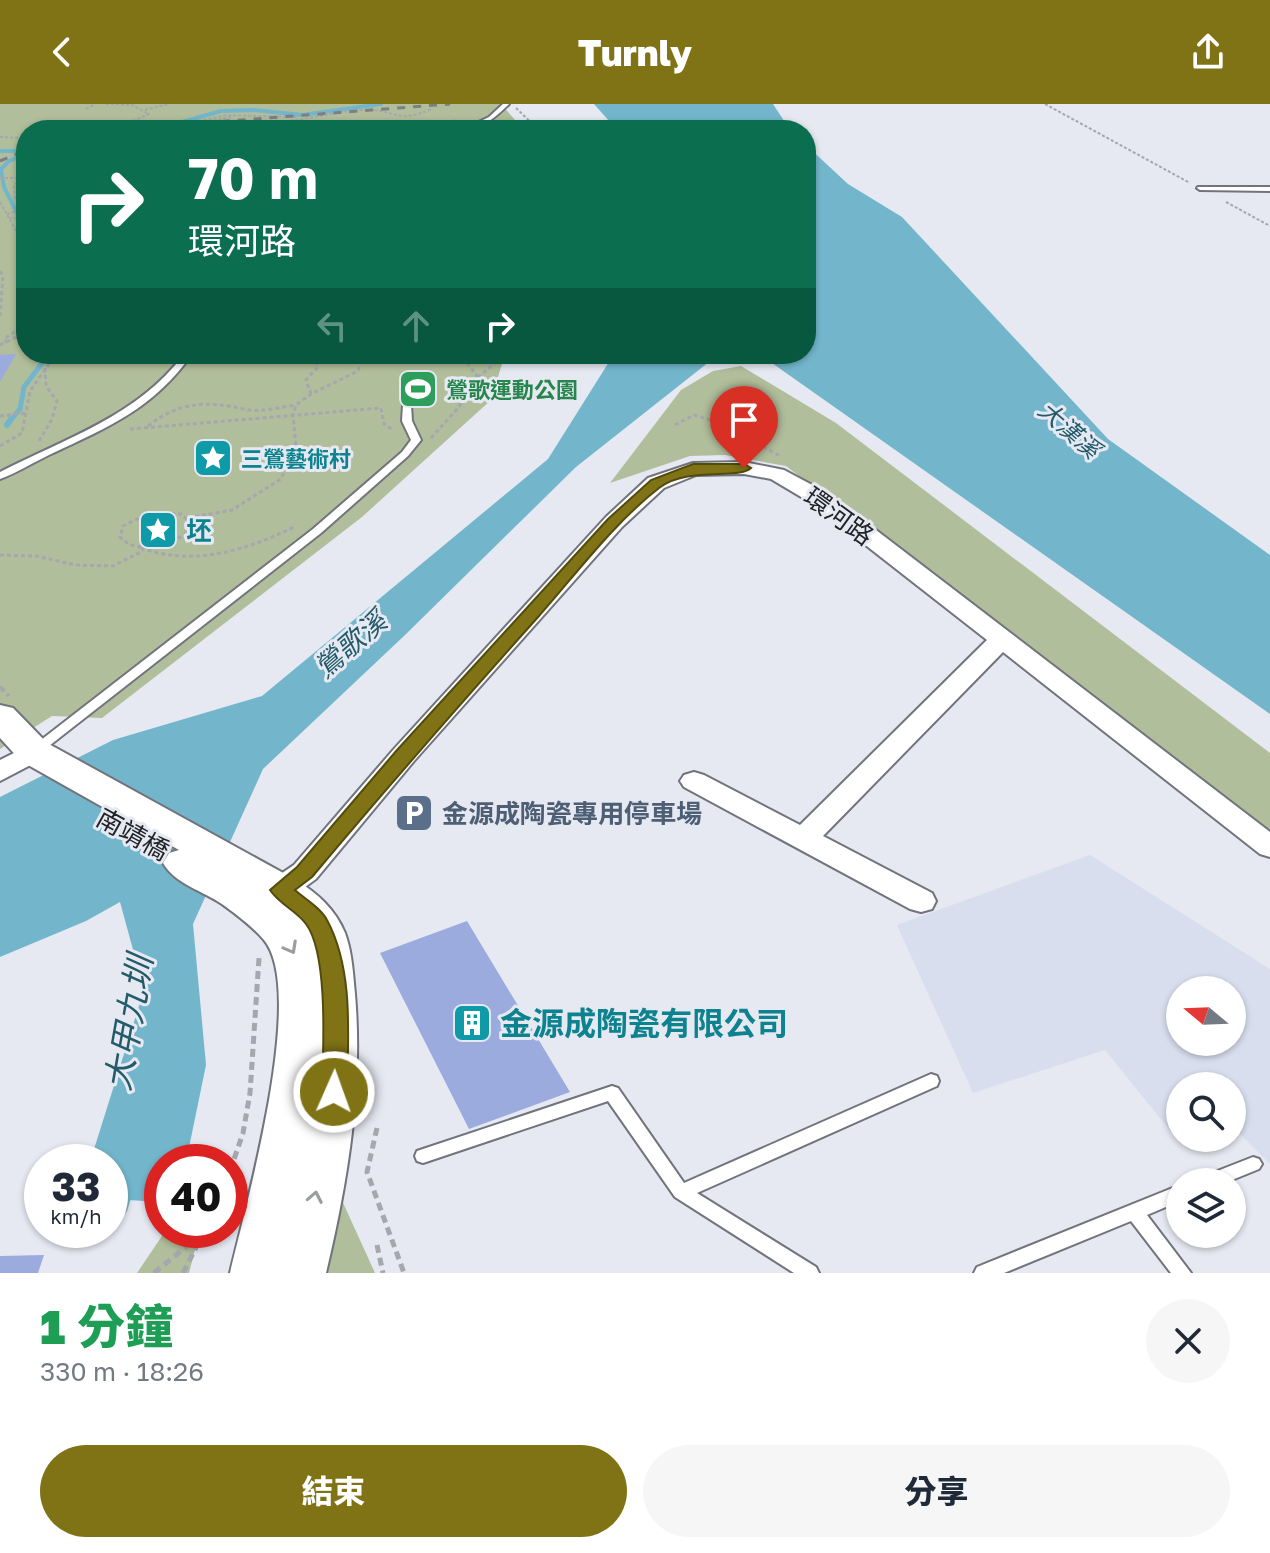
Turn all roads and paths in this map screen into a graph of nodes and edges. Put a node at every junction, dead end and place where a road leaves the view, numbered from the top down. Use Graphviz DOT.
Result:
graph roads {
  1 [pos="95,104"];
  2 [pos="106,104"];
  3 [pos="168,104"];
  4 [pos="507,104"];
  5 [pos="1045,104"];
  6 [pos="346,105"];
  7 [pos="86,109"];
  8 [pos="431,109"];
  9 [pos="145,110"];
  10 [pos="349,110"];
  11 [pos="238,115"];
  12 [pos="323,116"];
  13 [pos="141,120"];
  14 [pos="201,120"];
  15 [pos="216,120"];
  16 [pos="274,120"];
  17 [pos="454,120"];
  18 [pos="487,120"];
  19 [pos="527,120"];
  20 [pos="14,185"];
  21 [pos="1200,188"];
  22 [pos="1270,189"];
  23 [pos="16,201"];
  24 [pos="0,202"];
  25 [pos="16,212"];
  26 [pos="8,216"];
  27 [pos="16,217"];
  28 [pos="16,226"];
  29 [pos="1270,226"];
  30 [pos="0,271"];
  31 [pos="0,316"];
  32 [pos="16,331"];
  33 [pos="16,338"];
  34 [pos="7,343"];
  35 [pos="0,345"];
  36 [pos="48,364"];
  37 [pos="182,364"];
  38 [pos="316,364"];
  39 [pos="360,364"];
  40 [pos="468,364"];
  41 [pos="493,364"];
  42 [pos="45,367"];
  43 [pos="429,381"];
  44 [pos="311,394"];
  45 [pos="296,405"];
  46 [pos="28,413"];
  47 [pos="293,415"];
  48 [pos="0,416"];
  49 [pos="146,427"];
  50 [pos="127,429"];
  51 [pos="394,431"];
  52 [pos="43,435"];
  53 [pos="0,446"];
  54 [pos="0,476"];
  55 [pos="188,518"];
  56 [pos="305,521"];
  57 [pos="142,549"];
  58 [pos="0,555"];
  59 [pos="1002,639"];
  60 [pos="0,716"];
  61 [pos="21,763"];
  62 [pos="694,781"];
  63 [pos="803,839"];
  64 [pos="1270,847"];
  65 [pos="921,901"];
  66 [pos="259,902"];
  67 [pos="931,1081"];
  68 [pos="377,1128"];
  69 [pos="239,1144"];
  70 [pos="423,1156"];
  71 [pos="1253,1164"];
  72 [pos="1243,1168"];
  73 [pos="681,1192"];
  74 [pos="1166,1199"];
  75 [pos="1134,1212"];
  76 [pos="377,1245"];
  77 [pos="185,1248"];
  78 [pos="196,1248"];
  79 [pos="154,1273"];
  80 [pos="183,1273"];
  81 [pos="257,1273"];
  82 [pos="299,1273"];
  83 [pos="383,1273"];
  84 [pos="404,1273"];
  85 [pos="810,1273"];
  86 [pos="983,1273"];
  87 [pos="1182,1273"];
  1 -- 7 [label="path"];
  2 -- 9 [label="path"];
  3 -- 9 [label="path"];
  4 -- 17 [label="path"];
  4 -- 18 [label="lane"];
  4 -- 19 [label="path"];
  5 -- 21 [label="path"];
  6 -- 10 [label="path"];
  8 -- 10 [label="path"];
  9 -- 13 [label="path"];
  10 -- 12 [label="path"];
  11 -- 12 [label="path"];
  11 -- 14 [label="path"];
  11 -- 15 [label="path"];
  12 -- 16 [label="path"];
  20 -- 23 [label="path"];
  21 -- 22 [label="lane"];
  21 -- 29 [label="path"];
  24 -- 26 [label="path"];
  25 -- 26 [label="path"];
  26 -- 27 [label="path"];
  26 -- 28 [label="path"];
  30 -- 31 [label="path"];
  32 -- 34 [label="path"];
  33 -- 34 [label="path"];
  34 -- 35 [label="path"];
  36 -- 42 [label="path"];
  37 -- 54 [label="lane"];
  38 -- 44 [label="path"];
  39 -- 44 [label="path"];
  40 -- 41 [label="path"];
  42 -- 46 [label="path"];
  42 -- 52 [label="path"];
  43 -- 61 [label="lane"];
  44 -- 45 [label="path"];
  45 -- 47 [label="path"];
  45 -- 49 [label="path"];
  46 -- 48 [label="path"];
  46 -- 53 [label="path"];
  47 -- 49 [label="path"];
  47 -- 51 [label="path"];
  47 -- 55 [label="path"];
  49 -- 50 [label="path"];
  55 -- 57 [label="path"];
  55 -- 57 [label="path"];
  56 -- 57 [label="path"];
  57 -- 58 [label="path"];
  59 -- 63 [label="street"];
  59 -- 64 [label="street, 環河路"];
  59 -- 66 [label="street, 環河路"];
  60 -- 61 [label="street, 南靖橋"];
  61 -- 66 [label="street, 南靖橋"];
  62 -- 63 [label="street"];
  63 -- 65 [label="street"];
  66 -- 69 [label="path"];
  66 -- 81 [label="street, one-way"];
  82 -- 66 [label="street, one-way"];
  67 -- 73 [label="lane"];
  68 -- 84 [label="path"];
  70 -- 73 [label="lane"];
  71 -- 72 [label="lane"];
  73 -- 85 [label="lane"];
  74 -- 75 [label="lane"];
  75 -- 86 [label="lane"];
  75 -- 87 [label="lane"];
  76 -- 83 [label="path"];
  77 -- 79 [label="path"];
  78 -- 80 [label="path"];
}
